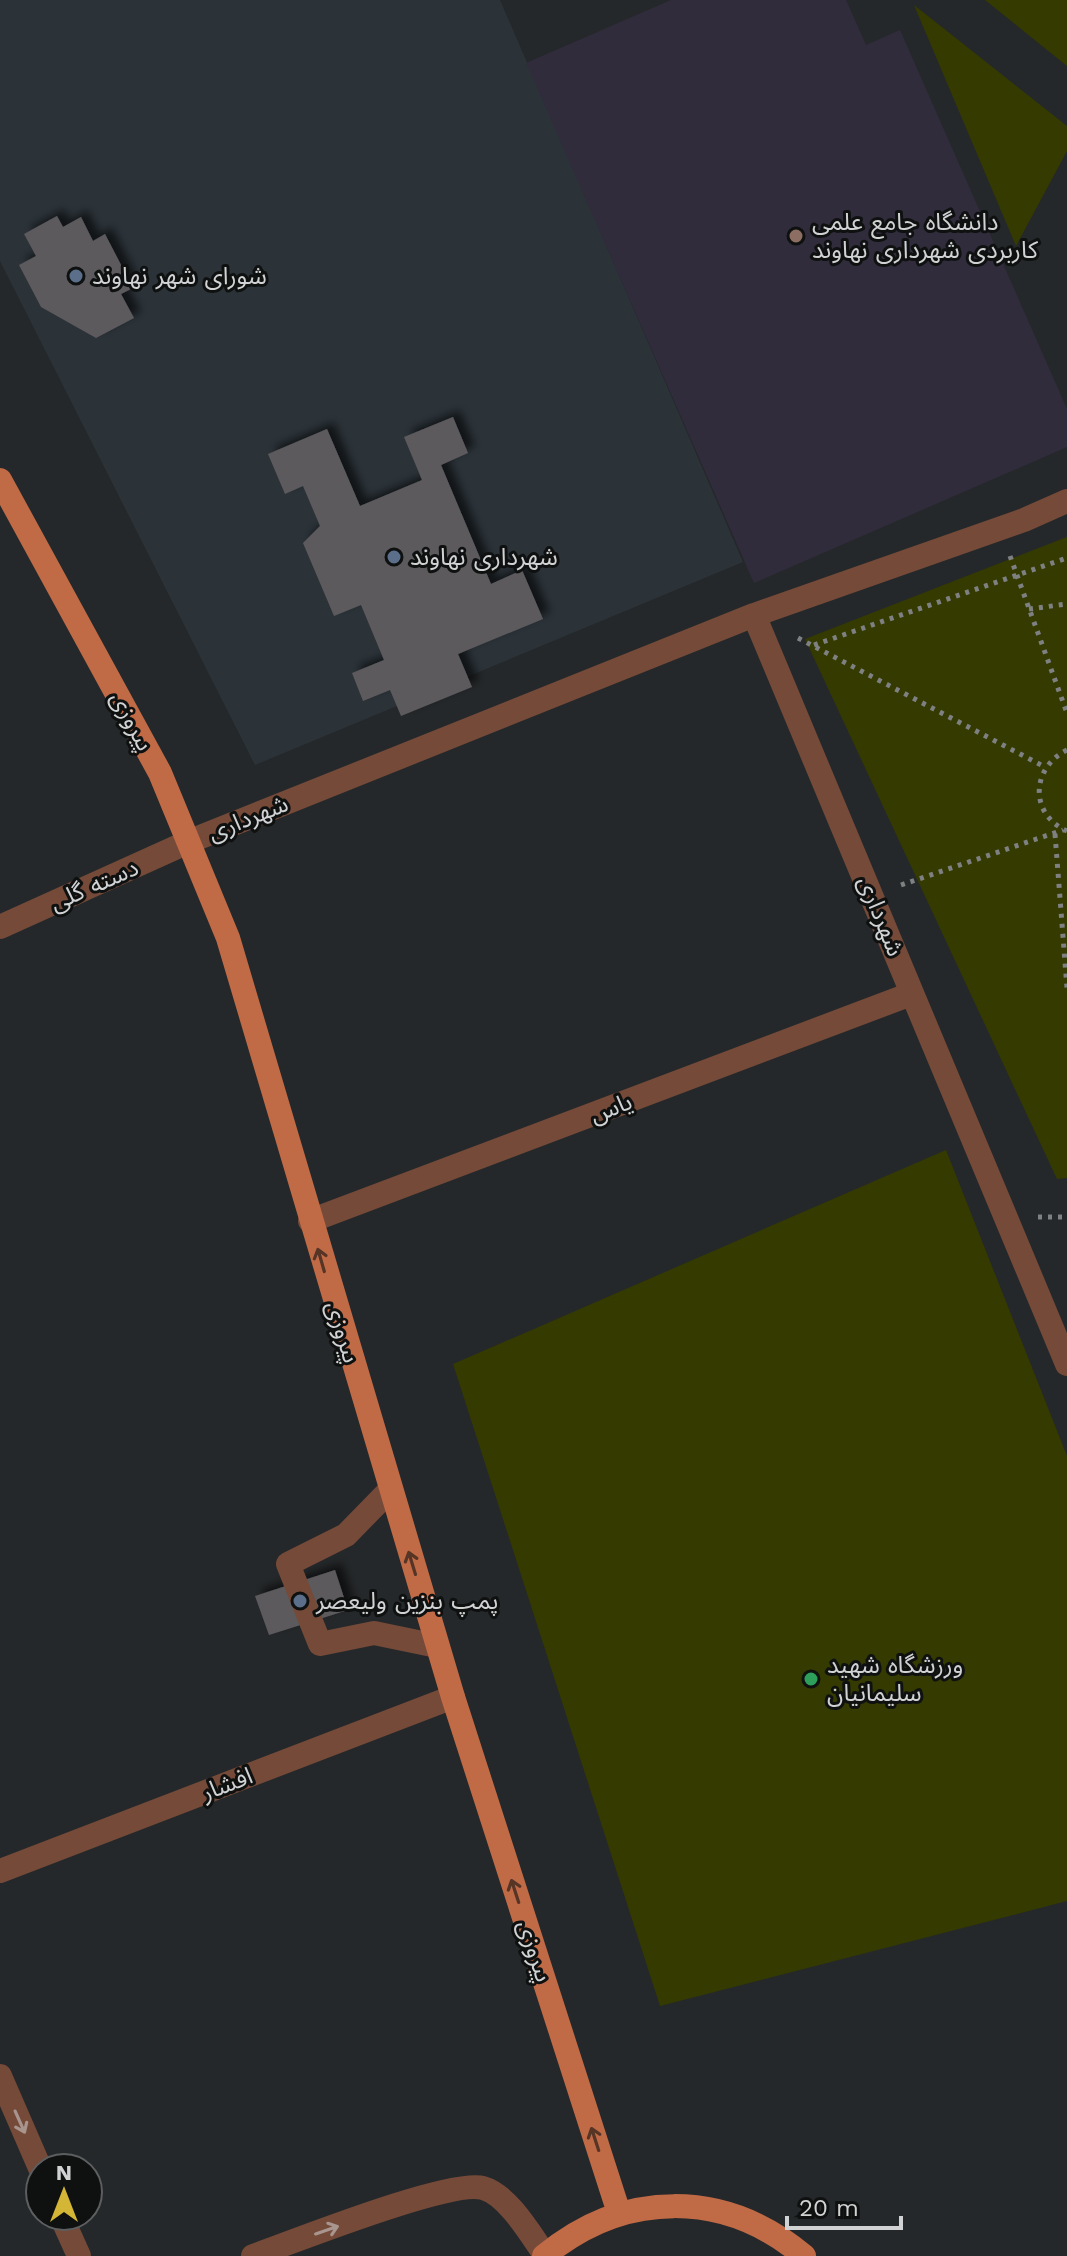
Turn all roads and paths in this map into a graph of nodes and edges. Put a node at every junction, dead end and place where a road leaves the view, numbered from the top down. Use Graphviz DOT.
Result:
graph roads {
  1 [pos="0,480"];
  2 [pos="1067,501"];
  3 [pos="1000,529"];
  4 [pos="1067,558"];
  5 [pos="1017,575"];
  6 [pos="1067,604"];
  7 [pos="1029,609"];
  8 [pos="754,615"];
  9 [pos="813,646"];
  10 [pos="1067,713"];
  11 [pos="1067,750"];
  12 [pos="1045,767"];
  13 [pos="1065,830"];
  14 [pos="1055,834"];
  15 [pos="188,842"];
  16 [pos="873,894"];
  17 [pos="0,927"];
  18 [pos="1067,988"];
  19 [pos="911,994"];
  20 [pos="310,1221"];
  21 [pos="1067,1364"];
  22 [pos="390,1490"];
  23 [pos="437,1646"];
  24 [pos="453,1697"];
  25 [pos="0,1871"];
  26 [pos="0,2076"];
  27 [pos="33,2152"];
  28 [pos="619,2213"];
  29 [pos="68,2232"];
  30 [pos="544,2255"];
  31 [pos="79,2256"];
  32 [pos="253,2256"];
  33 [pos="804,2256"];
  1 -- 15 [label="main road, پیروزی"];
  2 -- 3 [label="street, شهرداری"];
  3 -- 5 [label="path"];
  3 -- 8 [label="street, شهرداری"];
  4 -- 5 [label="path"];
  5 -- 7 [label="path"];
  5 -- 9 [label="path"];
  6 -- 7 [label="path"];
  7 -- 10 [label="path"];
  8 -- 9 [label="path"];
  8 -- 15 [label="street, شهرداری"];
  8 -- 16 [label="street, شهرداری"];
  9 -- 12 [label="path"];
  11 -- 12 [label="path"];
  12 -- 13 [label="path"];
  13 -- 14 [label="path"];
  14 -- 16 [label="path"];
  14 -- 18 [label="path"];
  15 -- 17 [label="street, دسته گلی"];
  15 -- 20 [label="main road, پیروزی"];
  16 -- 19 [label="street, شهرداری"];
  19 -- 20 [label="street, یاس"];
  19 -- 21 [label="street, شهرداری"];
  22 -- 20 [label="main road, پیروزی, one-way"];
  23 -- 22 [label="main road, پیروزی, one-way"];
  22 -- 23 [label="street"];
  23 -- 24 [label="main road, پیروزی"];
  24 -- 25 [label="street, افشار"];
  28 -- 24 [label="main road, پیروزی, one-way"];
  26 -- 27 [label="street, one-way"];
  28 -- 30 [label="main road"];
  28 -- 33 [label="main road"];
  29 -- 31 [label="street"];
  32 -- 30 [label="street, one-way"];
}
